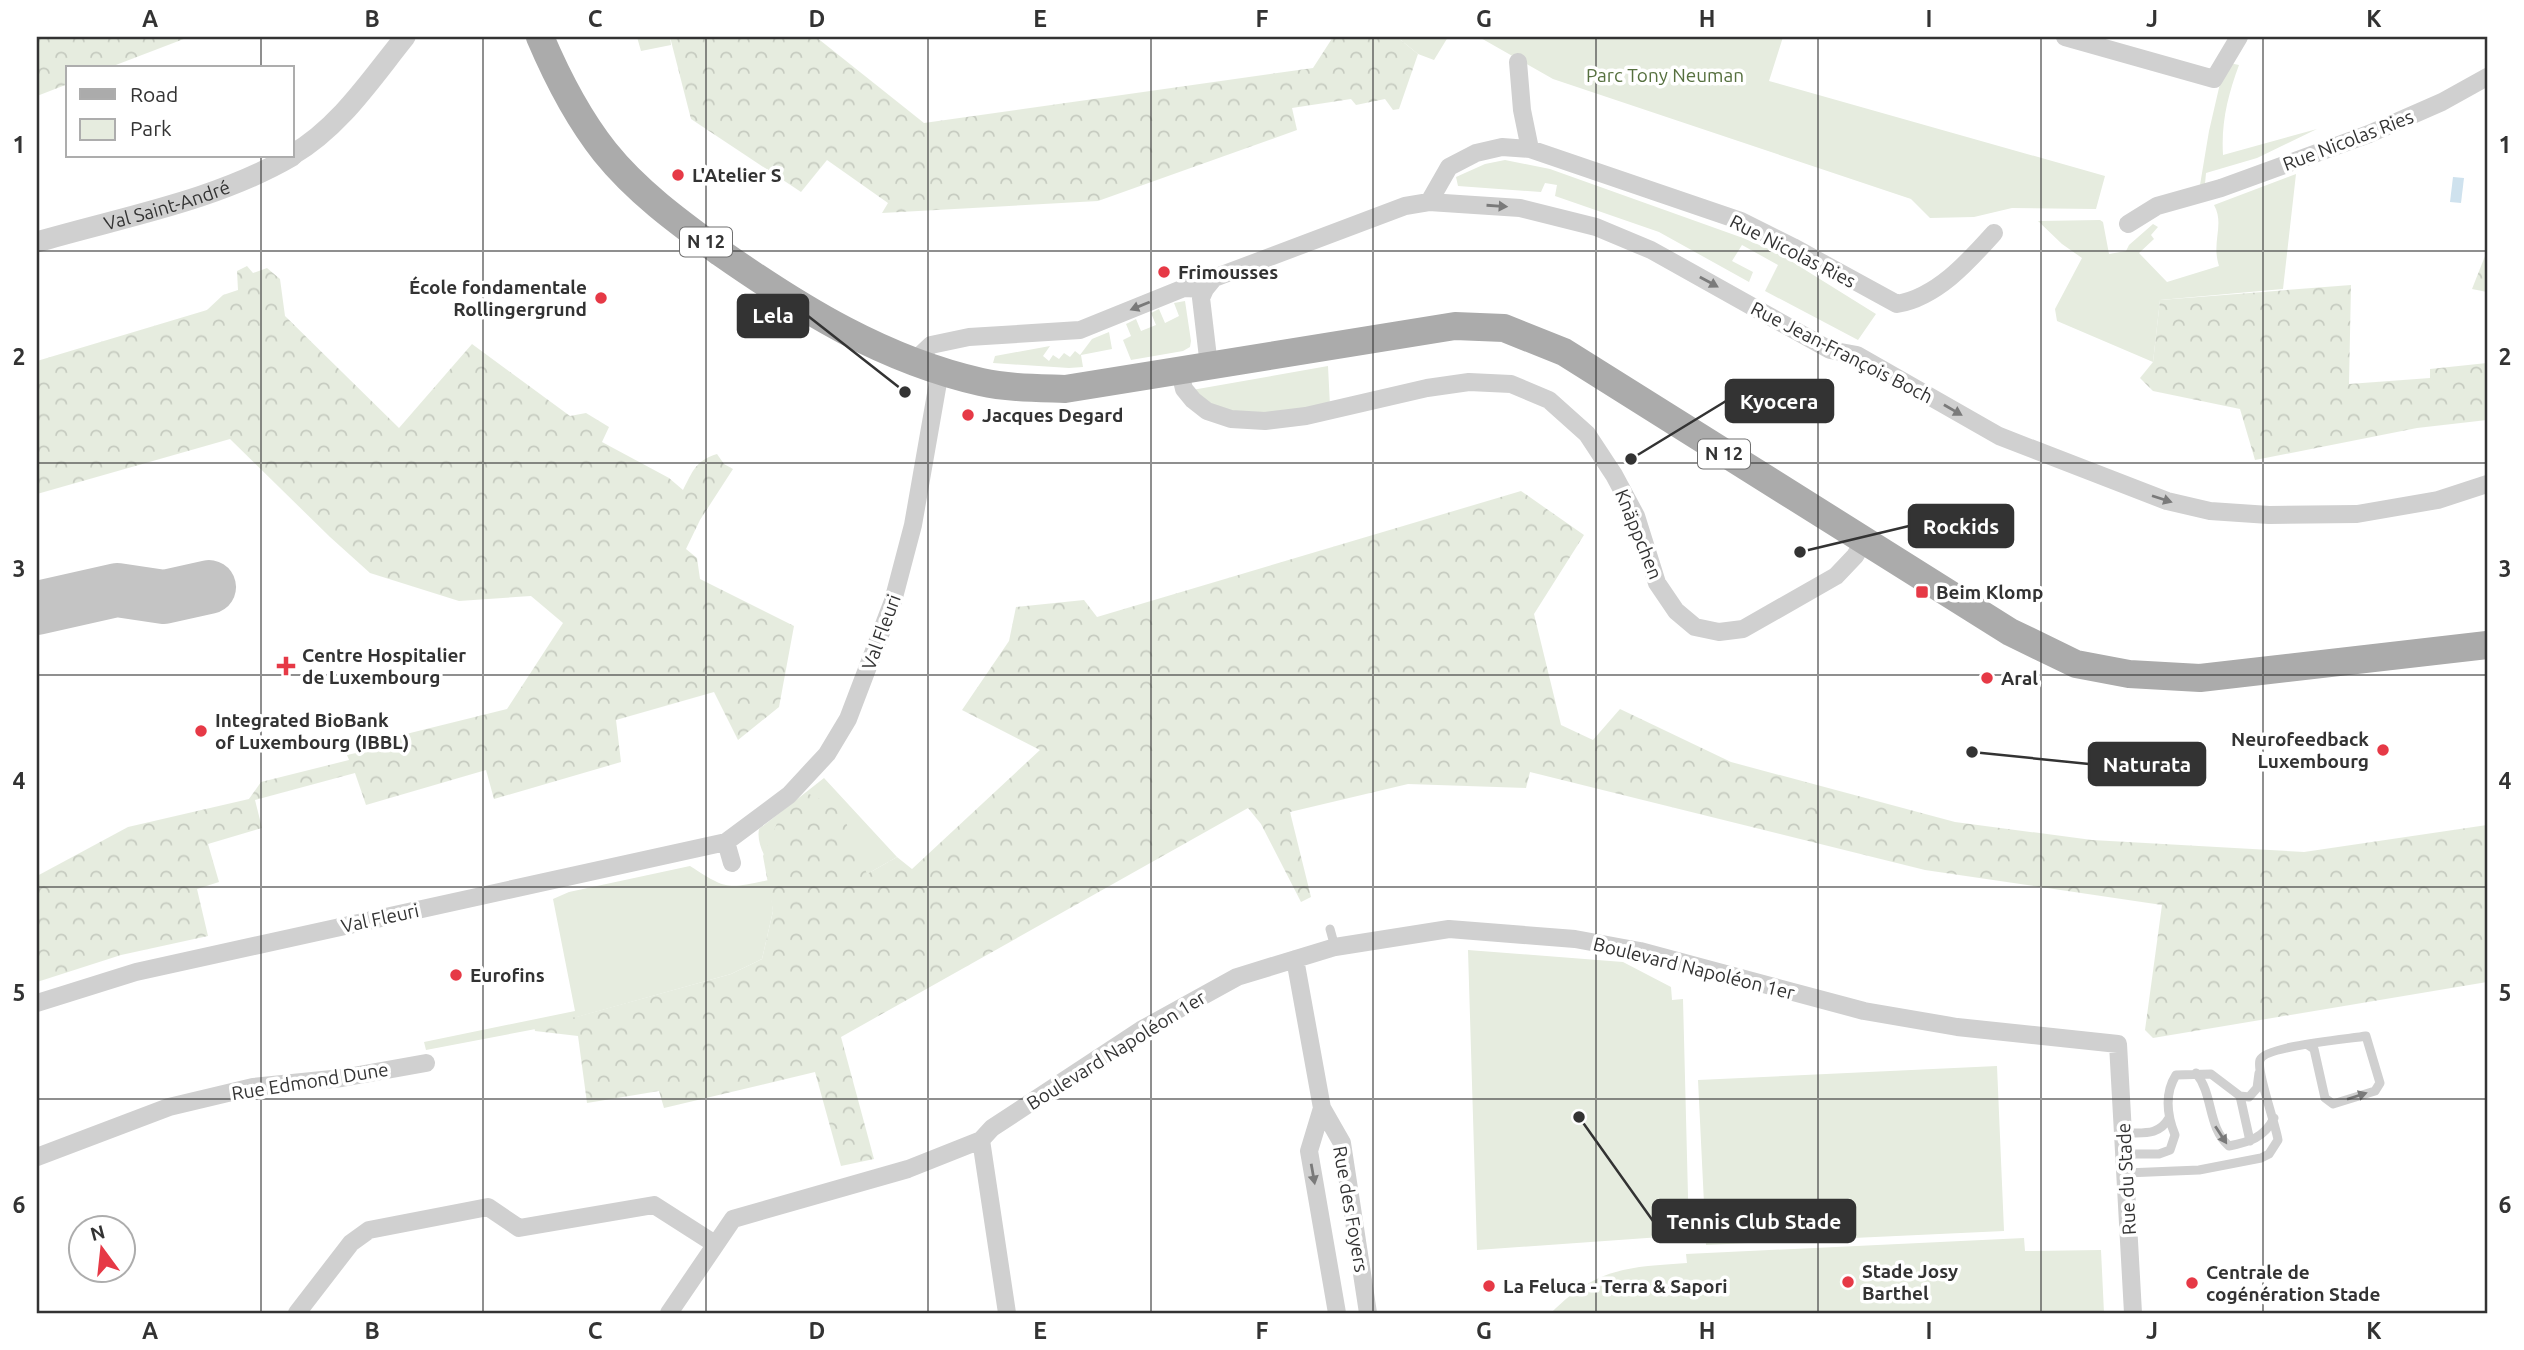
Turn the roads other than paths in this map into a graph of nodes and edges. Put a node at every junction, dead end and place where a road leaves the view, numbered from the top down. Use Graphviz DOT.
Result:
graph roads {
  1 [pos="405,37"];
  2 [pos="540,37"];
  3 [pos="2065,37"];
  4 [pos="2239,37"];
  5 [pos="1518,62"];
  6 [pos="2487,77"];
  7 [pos="1531,149"];
  8 [pos="294,155"];
  9 [pos="288,158"];
  10 [pos="1429,202"];
  11 [pos="2129,224"];
  12 [pos="1994,233"];
  13 [pos="37,242"];
  14 [pos="1205,289"];
  15 [pos="914,362"];
  16 [pos="1209,366"];
  17 [pos="940,371"];
  18 [pos="1181,372"];
  19 [pos="2487,484"];
  20 [pos="1864,541"];
  21 [pos="2487,645"];
  22 [pos="726,842"];
  23 [pos="732,863"];
  24 [pos="1331,929"];
  25 [pos="1335,947"];
  26 [pos="1295,959"];
  27 [pos="37,1003"];
  28 [pos="2118,1044"];
  29 [pos="2308,1045"];
  30 [pos="426,1063"];
  31 [pos="2260,1070"];
  32 [pos="2196,1073"];
  33 [pos="2240,1096"];
  34 [pos="1322,1108"];
  35 [pos="2169,1118"];
  36 [pos="2274,1118"];
  37 [pos="2123,1133"];
  38 [pos="981,1140"];
  39 [pos="2250,1141"];
  40 [pos="2124,1154"];
  41 [pos="37,1157"];
  42 [pos="2126,1173"];
  43 [pos="715,1244"];
  44 [pos="297,1313"];
  45 [pos="669,1313"];
  46 [pos="1007,1313"];
  47 [pos="1337,1313"];
  48 [pos="1368,1313"];
  49 [pos="2133,1313"];
  1 -- 8 [label="street, Val Saint-André"];
  2 -- 15 [label="main road, N 12"];
  3 -- 4 [label="street"];
  5 -- 7 [label="street"];
  6 -- 11 [label="street, Rue Nicolas Ries"];
  7 -- 10 [label="street, Rue Nicolas Ries"];
  7 -- 12 [label="street, Rue Nicolas Ries"];
  9 -- 13 [label="street, Val Saint-André"];
  10 -- 14 [label="street, Rue Jean-François Boch"];
  10 -- 19 [label="street, Rue Jean-François Boch, one-way"];
  14 -- 15 [label="street, one-way"];
  14 -- 16 [label="street"];
  15 -- 17 [label="main road, N 12"];
  16 -- 18 [label="main road, N 12"];
  16 -- 20 [label="main road, N 12"];
  17 -- 18 [label="main road, N 12"];
  17 -- 22 [label="street, Val Fleuri"];
  18 -- 20 [label="street, Knäppchen"];
  20 -- 21 [label="main road, N 12"];
  22 -- 23 [label="street"];
  22 -- 27 [label="street, Val Fleuri"];
  24 -- 25 [label="lane"];
  25 -- 26 [label="street, Boulevard Napoléon 1er"];
  25 -- 28 [label="street, Boulevard Napoléon 1er"];
  26 -- 34 [label="street, Rue des Foyers"];
  26 -- 38 [label="street, Boulevard Napoléon 1er"];
  28 -- 37 [label="street, Rue du Stade"];
  29 -- 29 [label="lane, one-way"];
  29 -- 31 [label="lane"];
  30 -- 41 [label="street, Rue Edmond Dune"];
  31 -- 33 [label="lane"];
  31 -- 36 [label="lane"];
  32 -- 33 [label="lane"];
  32 -- 35 [label="lane"];
  32 -- 39 [label="lane, one-way"];
  33 -- 39 [label="lane"];
  34 -- 47 [label="street, Rue des Foyers, one-way"];
  34 -- 48 [label="street, Rue des Foyers"];
  35 -- 37 [label="lane"];
  35 -- 40 [label="lane"];
  36 -- 39 [label="lane"];
  36 -- 42 [label="lane"];
  37 -- 40 [label="street, Rue du Stade"];
  38 -- 43 [label="street, Boulevard Napoléon 1er"];
  38 -- 46 [label="street"];
  40 -- 42 [label="street, Rue du Stade"];
  42 -- 49 [label="street, Rue du Stade"];
  43 -- 44 [label="street"];
  43 -- 45 [label="street, Boulevard Napoléon 1er"];
}
